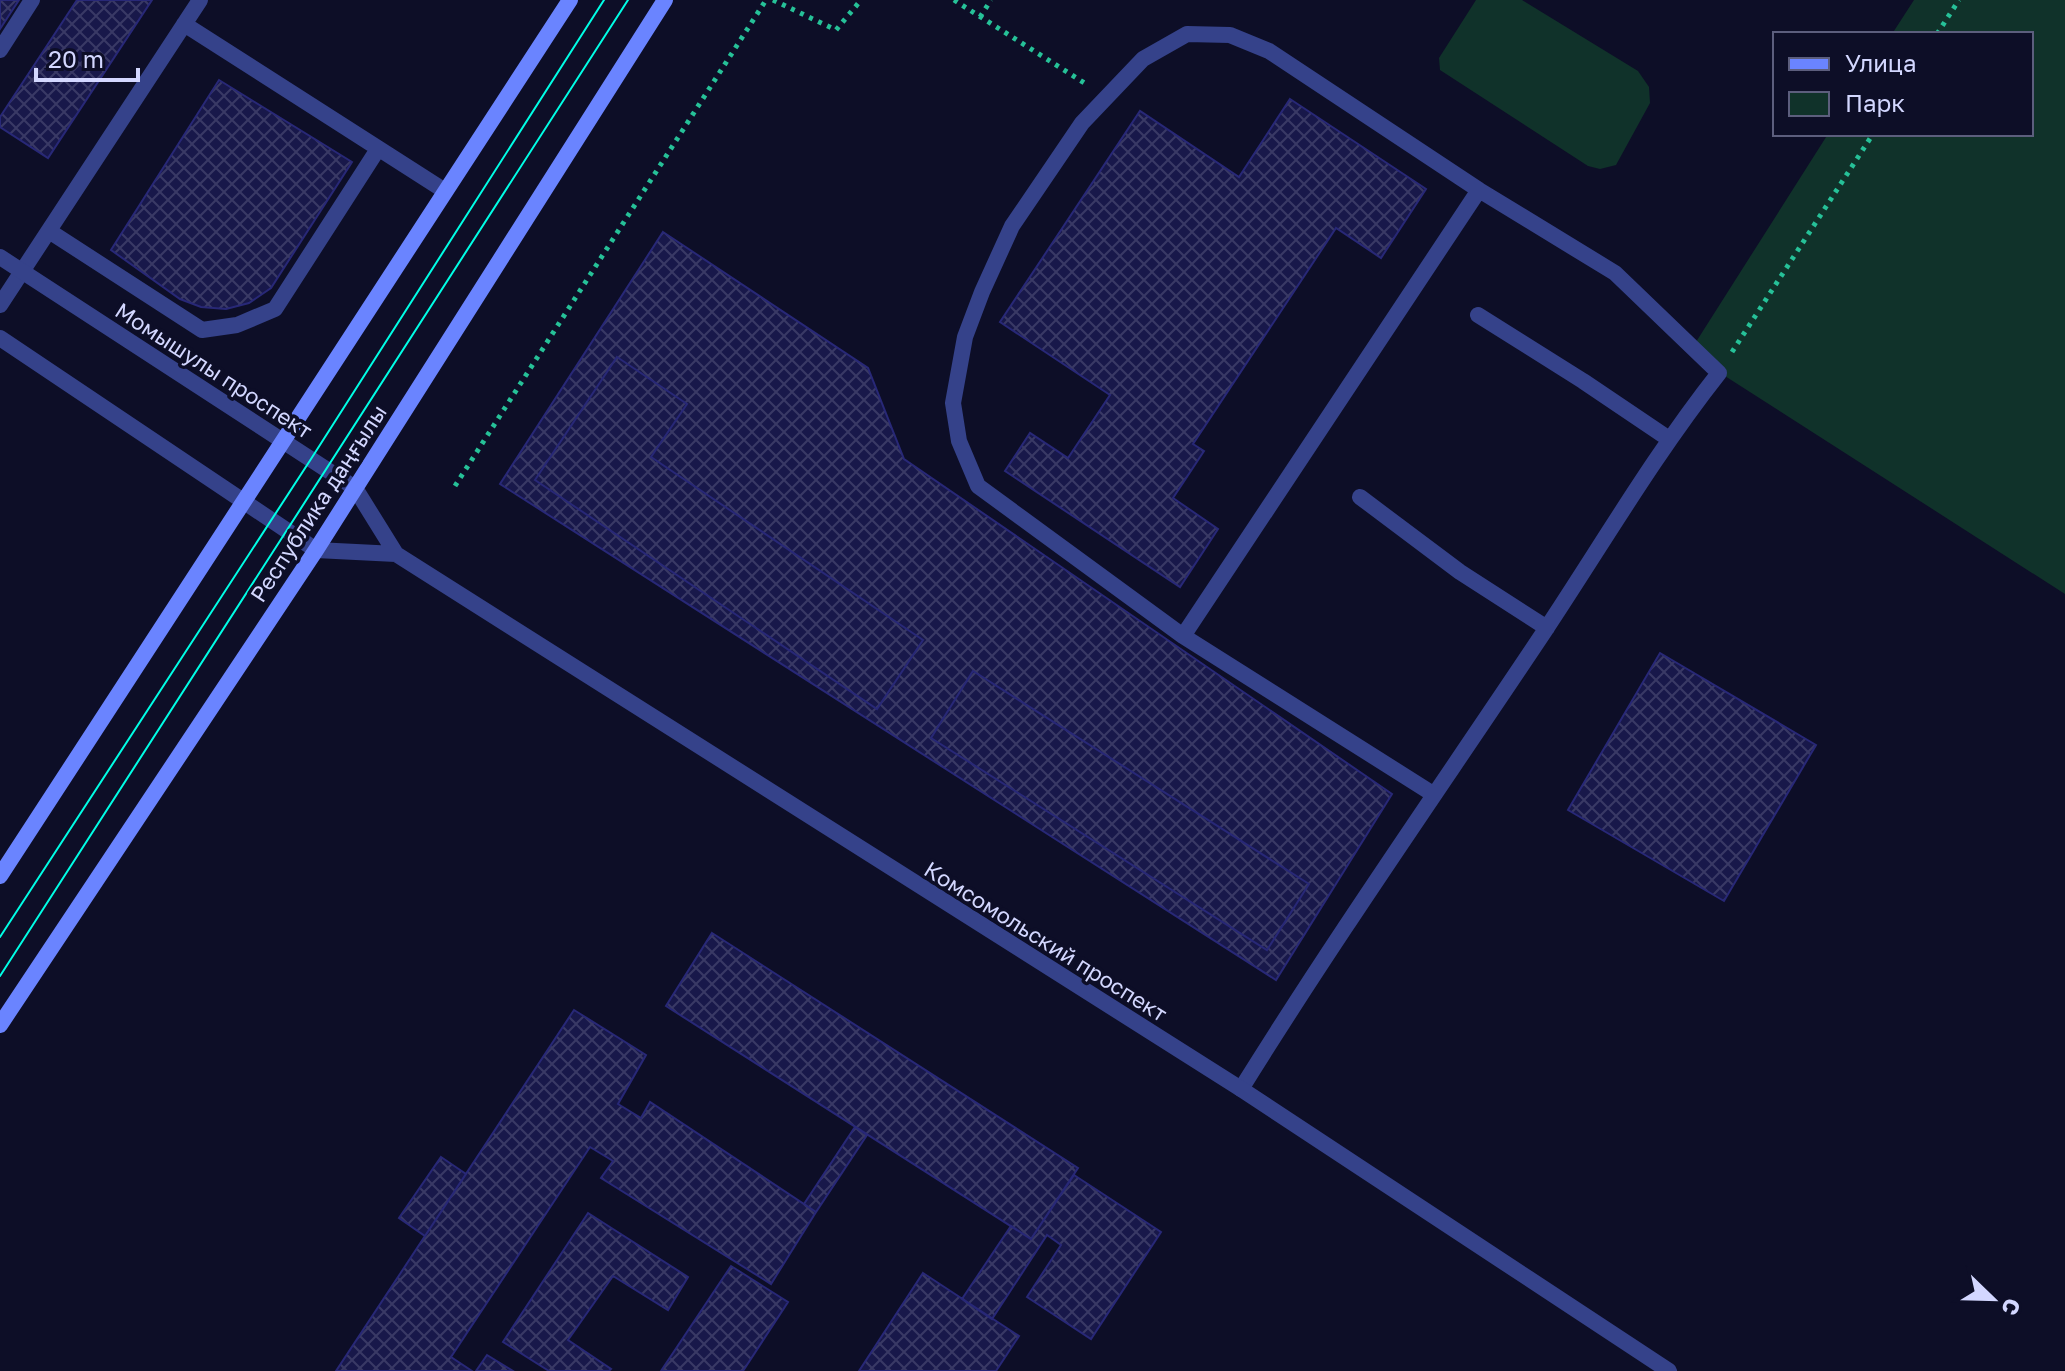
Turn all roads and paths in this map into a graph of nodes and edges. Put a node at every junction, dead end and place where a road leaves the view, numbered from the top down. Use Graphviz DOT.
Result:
graph roads {
  1 [pos="32,0"];
  2 [pos="200,0"];
  3 [pos="570,0"];
  4 [pos="665,0"];
  5 [pos="766,0"];
  6 [pos="773,0"];
  7 [pos="861,0"];
  8 [pos="954,0"];
  9 [pos="991,0"];
  10 [pos="1959,0"];
  11 [pos="980,17"];
  12 [pos="184,24"];
  13 [pos="1938,32"];
  14 [pos="0,50"];
  15 [pos="1107,98"];
  16 [pos="1872,136"];
  17 [pos="378,149"];
  18 [pos="1479,190"];
  19 [pos="445,191"];
  20 [pos="49,231"];
  21 [pos="0,257"];
  22 [pos="22,272"];
  23 [pos="0,305"];
  24 [pos="1478,315"];
  25 [pos="0,338"];
  26 [pos="1719,373"];
  27 [pos="1669,439"];
  28 [pos="283,441"];
  29 [pos="455,486"];
  30 [pos="355,488"];
  31 [pos="1360,497"];
  32 [pos="244,503"];
  33 [pos="316,550"];
  34 [pos="396,554"];
  35 [pos="1547,628"];
  36 [pos="1183,636"];
  37 [pos="1433,794"];
  38 [pos="0,876"];
  39 [pos="0,1025"];
  40 [pos="1241,1089"];
  41 [pos="1669,1371"];
  1 -- 14 [label="street"];
  2 -- 12 [label="street"];
  3 -- 19 [label="main road"];
  4 -- 30 [label="main road, Республика даңғылы"];
  5 -- 29 [label="path"];
  6 -- 7 [label="path"];
  8 -- 11 [label="path"];
  9 -- 11 [label="path"];
  10 -- 13 [label="path"];
  11 -- 15 [label="path"];
  12 -- 17 [label="street"];
  12 -- 20 [label="street"];
  15 -- 18 [label="street"];
  15 -- 36 [label="street"];
  16 -- 26 [label="path"];
  17 -- 19 [label="street"];
  17 -- 20 [label="street"];
  18 -- 26 [label="street"];
  18 -- 36 [label="street"];
  19 -- 28 [label="main road"];
  20 -- 22 [label="street"];
  21 -- 22 [label="street, Момышулы проспект"];
  22 -- 23 [label="street"];
  22 -- 28 [label="street, Момышулы проспект"];
  24 -- 27 [label="street"];
  25 -- 32 [label="street"];
  26 -- 27 [label="street"];
  27 -- 35 [label="street"];
  28 -- 30 [label="street, Момышулы проспект"];
  28 -- 32 [label="main road"];
  30 -- 33 [label="main road, Республика даңғылы"];
  30 -- 34 [label="street, Момышулы проспект"];
  31 -- 35 [label="street"];
  32 -- 33 [label="street"];
  32 -- 38 [label="main road"];
  33 -- 34 [label="street"];
  33 -- 39 [label="main road, Республика даңғылы"];
  34 -- 40 [label="street, Комсомольский проспект"];
  35 -- 37 [label="street"];
  36 -- 37 [label="street"];
  37 -- 40 [label="street"];
  40 -- 41 [label="street, Комсомольский проспект"];
}
